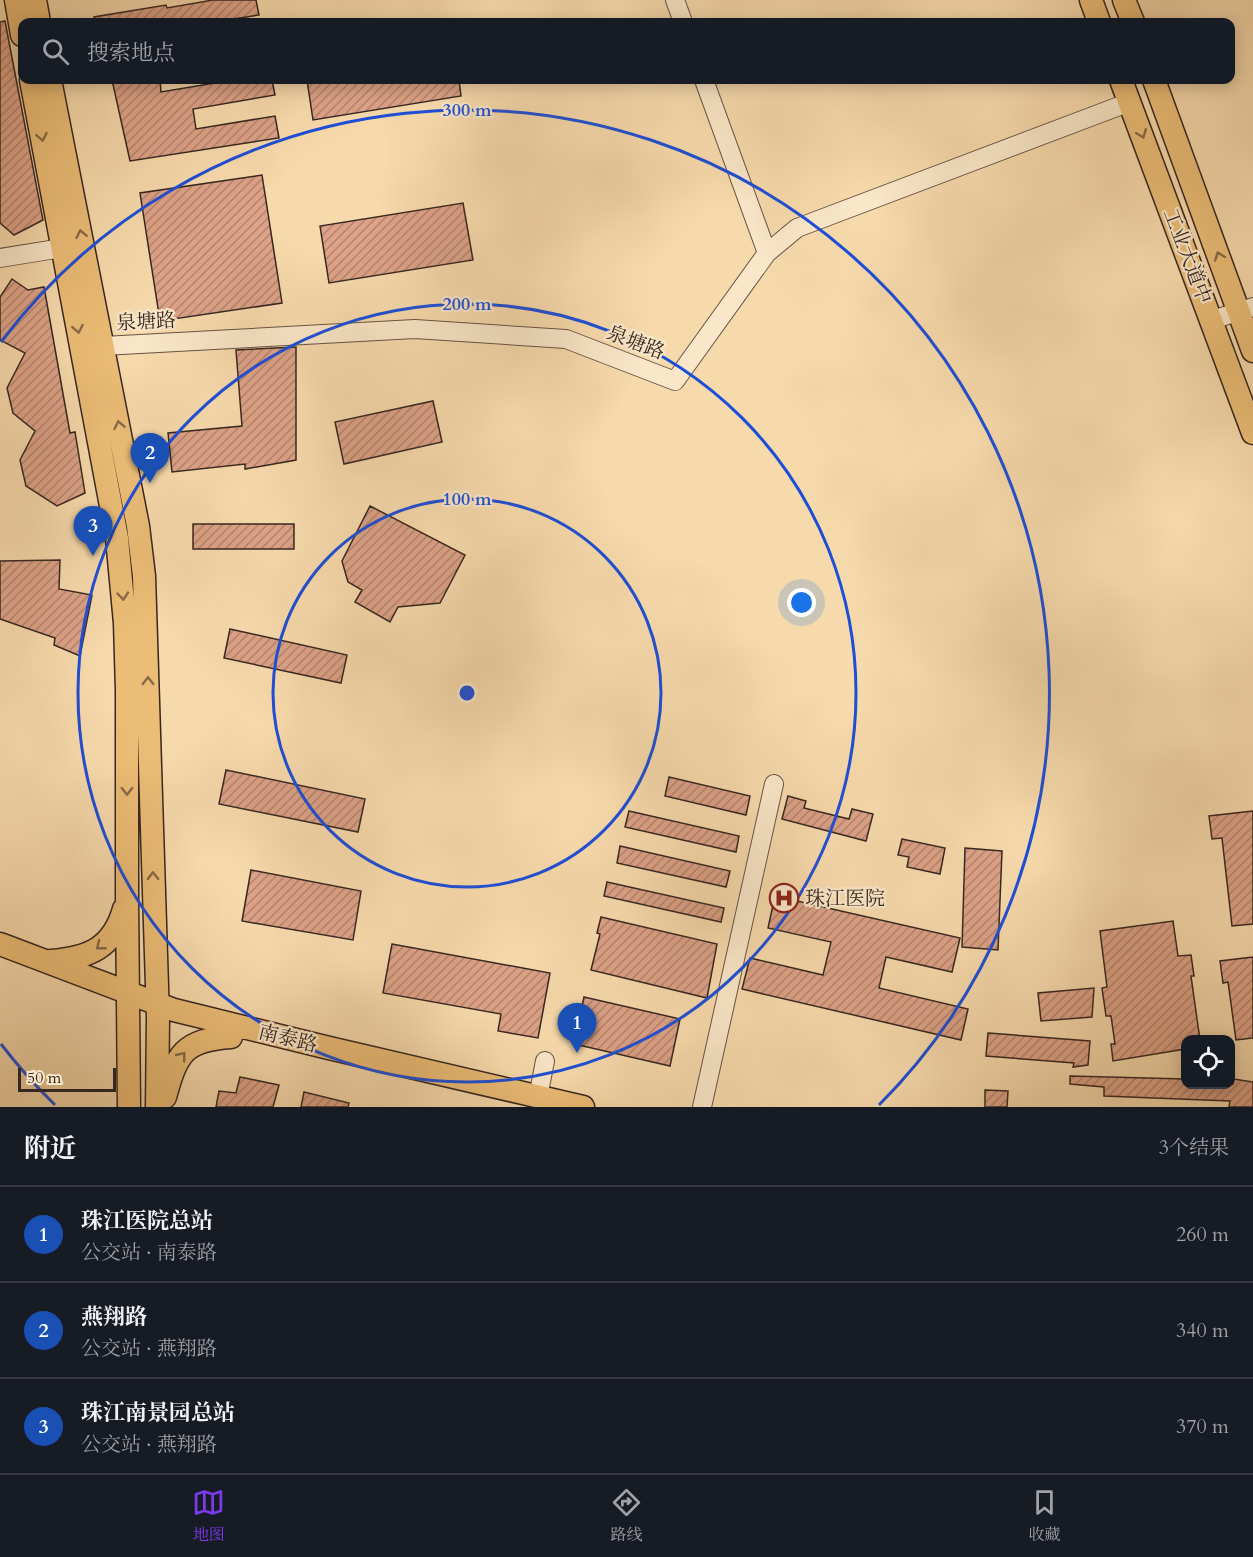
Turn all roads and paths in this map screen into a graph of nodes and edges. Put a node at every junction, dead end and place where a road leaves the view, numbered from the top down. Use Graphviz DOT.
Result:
graph roads {
  1 [pos="16,0"];
  2 [pos="35,0"];
  3 [pos="675,0"];
  4 [pos="1091,0"];
  5 [pos="1124,0"];
  6 [pos="19,18"];
  7 [pos="38,18"];
  8 [pos="682,18"];
  9 [pos="1098,18"];
  10 [pos="1131,18"];
  11 [pos="32,84"];
  12 [pos="51,84"];
  13 [pos="705,84"];
  14 [pos="1123,84"];
  15 [pos="1156,84"];
  16 [pos="1130,102"];
  17 [pos="62,248"];
  18 [pos="767,253"];
  19 [pos="0,258"];
  20 [pos="1246,309"];
  21 [pos="1212,320"];
  22 [pos="103,346"];
  23 [pos="1253,351"];
  24 [pos="1253,433"];
  25 [pos="774,784"];
  26 [pos="127,898"];
  27 [pos="154,934"];
  28 [pos="127,935"];
  29 [pos="0,944"];
  30 [pos="0,958"];
  31 [pos="47,961"];
  32 [pos="129,1000"];
  33 [pos="158,1011"];
  34 [pos="231,1037"];
  35 [pos="545,1061"];
  36 [pos="129,1071"];
  37 [pos="158,1074"];
  38 [pos="532,1102"];
  39 [pos="129,1107"];
  40 [pos="157,1107"];
  41 [pos="162,1107"];
  42 [pos="583,1107"];
  43 [pos="702,1107"];
  1 -- 6 [label="main road"];
  2 -- 7 [label="main road"];
  3 -- 8 [label="street"];
  4 -- 9 [label="main road"];
  5 -- 10 [label="main road"];
  11 -- 17 [label="main road, one-way"];
  22 -- 12 [label="main road, one-way"];
  13 -- 18 [label="street"];
  14 -- 16 [label="main road, 工业大道中"];
  20 -- 15 [label="main road, one-way"];
  16 -- 18 [label="street, 泉塘路"];
  16 -- 21 [label="main road, 工业大道中, one-way"];
  17 -- 19 [label="street"];
  17 -- 26 [label="main road, one-way"];
  18 -- 22 [label="street, 泉塘路"];
  20 -- 21 [label="street"];
  20 -- 23 [label="main road"];
  21 -- 24 [label="main road, 工业大道中"];
  27 -- 22 [label="main road, one-way"];
  25 -- 43 [label="street"];
  26 -- 28 [label="main road"];
  26 -- 31 [label="main road, one-way"];
  27 -- 28 [label="street"];
  27 -- 33 [label="main road"];
  28 -- 32 [label="main road"];
  29 -- 31 [label="main road, 南泰路"];
  30 -- 32 [label="main road, 南泰路"];
  31 -- 32 [label="main road, 南泰路"];
  32 -- 33 [label="main road, 南泰路"];
  32 -- 36 [label="main road"];
  33 -- 34 [label="main road, 南泰路"];
  33 -- 37 [label="main road"];
  33 -- 38 [label="main road, 南泰路"];
  34 -- 38 [label="main road, 南泰路"];
  41 -- 34 [label="main road, one-way"];
  35 -- 38 [label="street"];
  36 -- 37 [label="street"];
  36 -- 39 [label="main road"];
  37 -- 40 [label="main road"];
  38 -- 42 [label="main road, 南泰路"];
}
